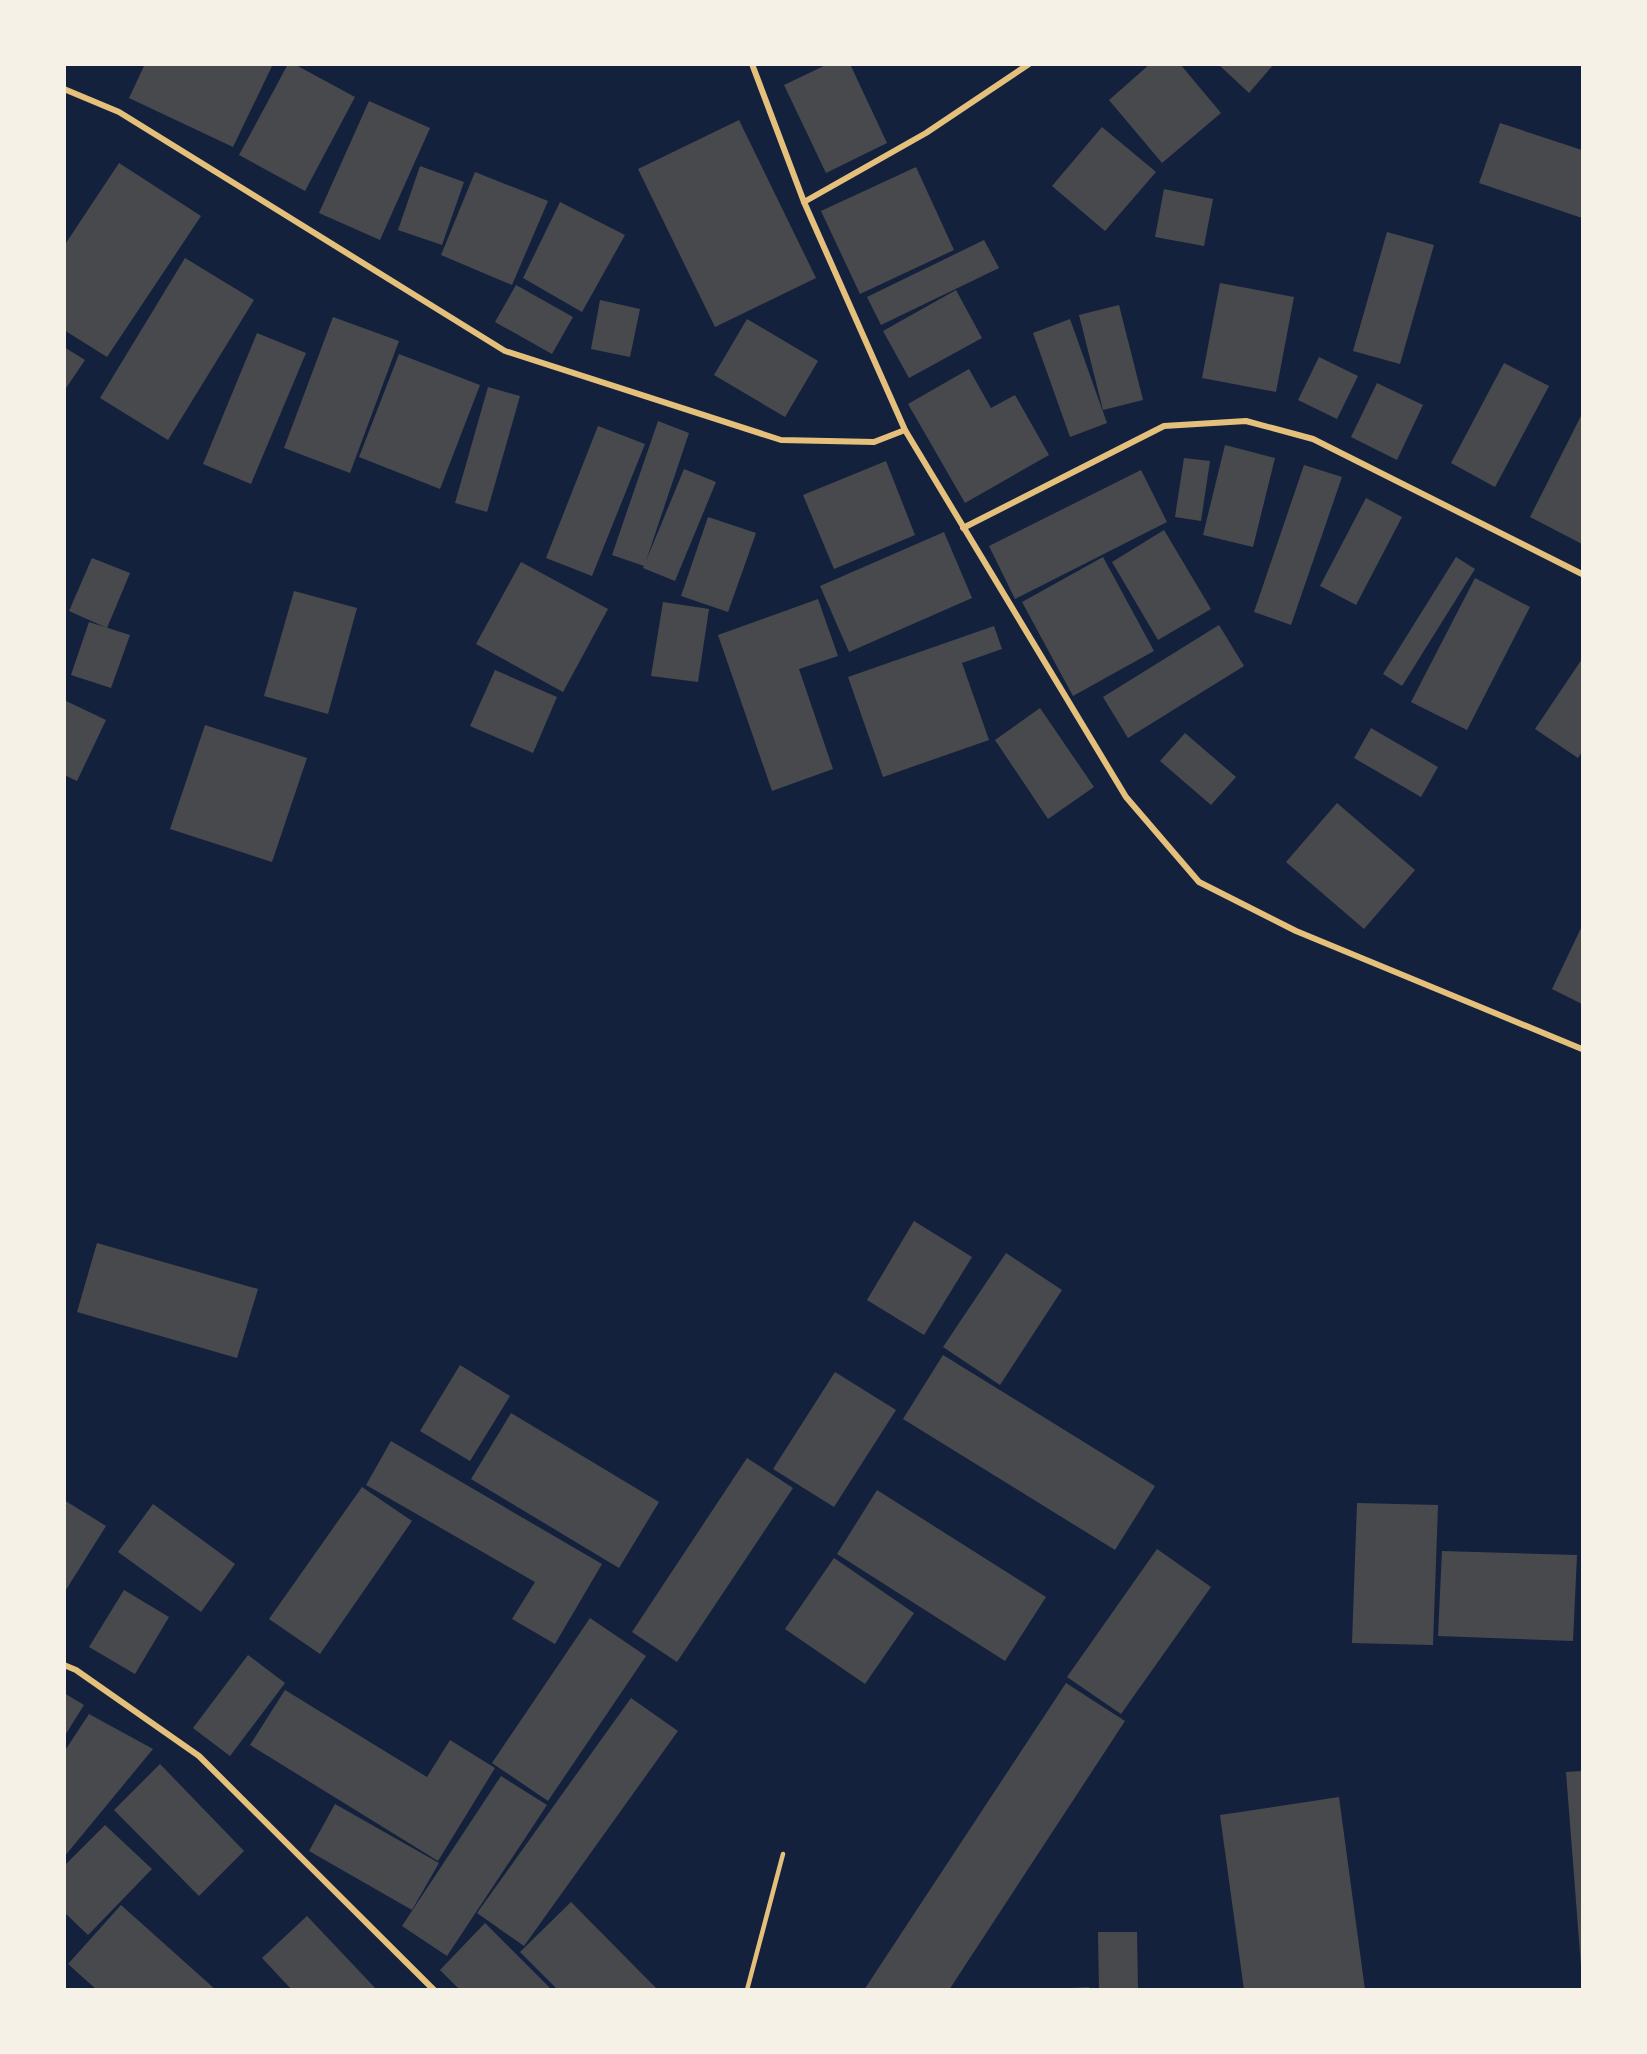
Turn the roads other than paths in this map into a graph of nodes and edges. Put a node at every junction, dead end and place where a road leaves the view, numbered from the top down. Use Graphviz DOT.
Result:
graph roads {
  1 [pos="752,64"];
  2 [pos="1029,64"];
  3 [pos="64,89"];
  4 [pos="804,202"];
  5 [pos="905,430"];
  6 [pos="963,528"];
  7 [pos="1582,574"];
  8 [pos="1582,1049"];
  9 [pos="64,1665"];
  10 [pos="783,1854"];
  11 [pos="435,1989"];
  12 [pos="747,1989"];
  1 -- 4 [label="street"];
  2 -- 4 [label="street"];
  3 -- 5 [label="street"];
  4 -- 5 [label="street"];
  5 -- 6 [label="street"];
  6 -- 7 [label="street"];
  6 -- 8 [label="street"];
  9 -- 11 [label="street"];
  10 -- 12 [label="lane"];
}
